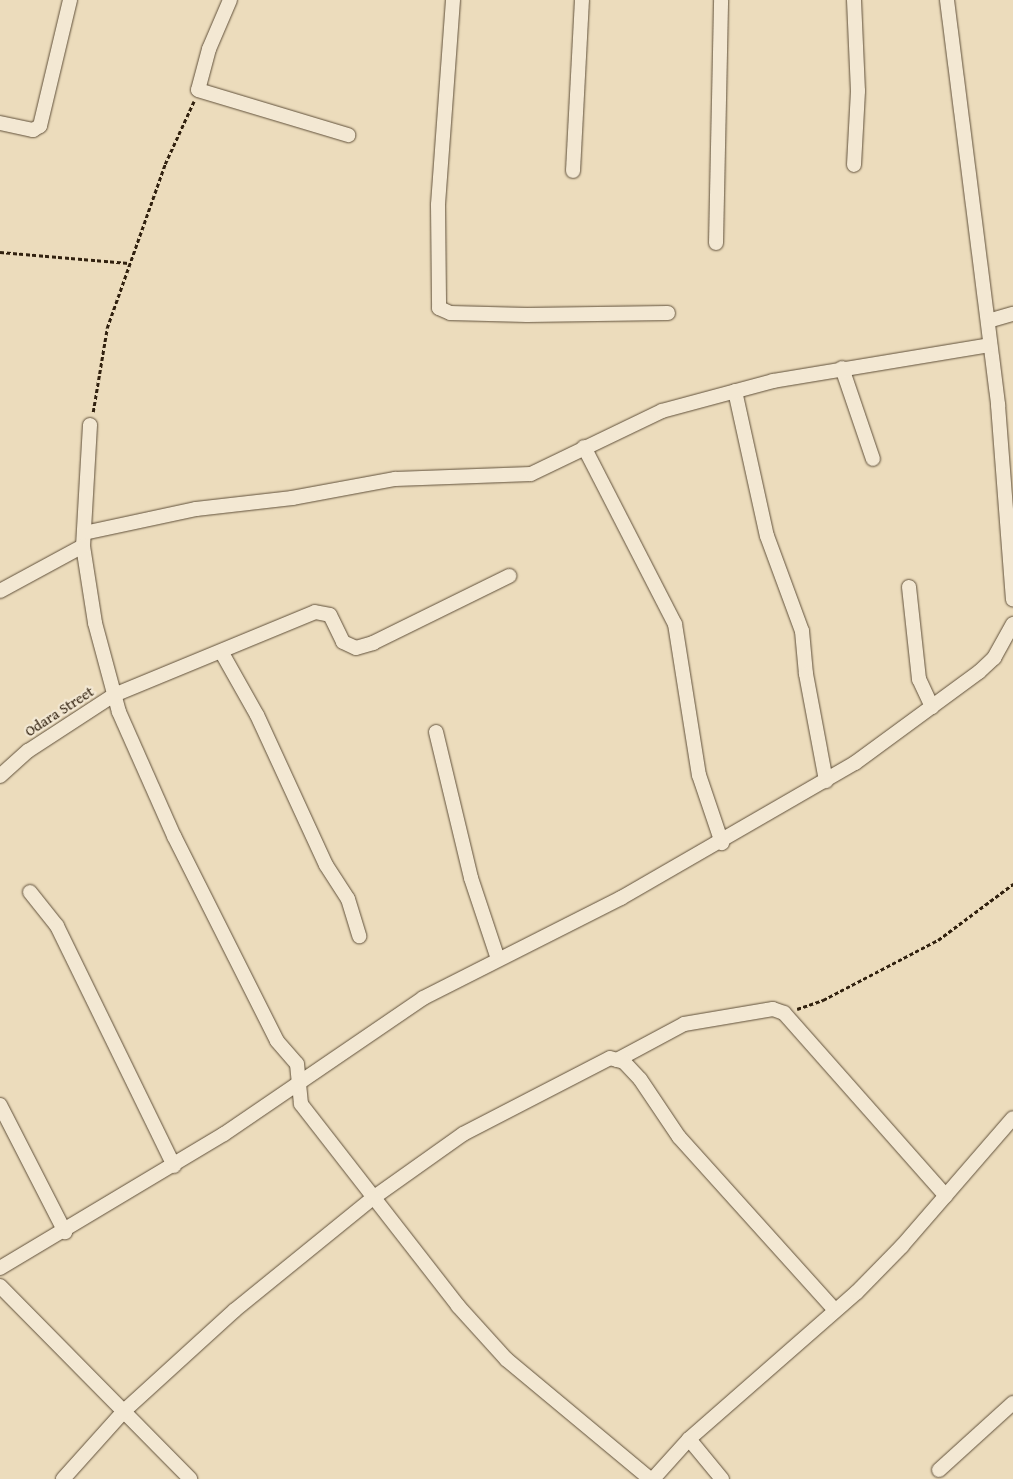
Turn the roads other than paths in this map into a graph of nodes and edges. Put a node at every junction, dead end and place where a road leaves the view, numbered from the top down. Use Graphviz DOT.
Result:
graph roads {
  1 [pos="70,0"];
  2 [pos="230,0"];
  3 [pos="453,0"];
  4 [pos="582,0"];
  5 [pos="721,0"];
  6 [pos="854,0"];
  7 [pos="947,0"];
  8 [pos="0,123"];
  9 [pos="348,135"];
  10 [pos="854,165"];
  11 [pos="573,171"];
  12 [pos="716,244"];
  13 [pos="668,313"];
  14 [pos="1013,314"];
  15 [pos="988,321"];
  16 [pos="990,344"];
  17 [pos="842,368"];
  18 [pos="735,391"];
  19 [pos="90,425"];
  20 [pos="584,447"];
  21 [pos="873,459"];
  22 [pos="83,540"];
  23 [pos="509,576"];
  24 [pos="909,587"];
  25 [pos="0,591"];
  26 [pos="1013,599"];
  27 [pos="1013,624"];
  28 [pos="222,653"];
  29 [pos="114,695"];
  30 [pos="932,707"];
  31 [pos="436,732"];
  32 [pos="0,776"];
  33 [pos="826,781"];
  34 [pos="722,843"];
  35 [pos="30,892"];
  36 [pos="359,936"];
  37 [pos="498,958"];
  38 [pos="617,1060"];
  39 [pos="297,1083"];
  40 [pos="0,1105"];
  41 [pos="1013,1118"];
  42 [pos="174,1166"];
  43 [pos="946,1196"];
  44 [pos="373,1198"];
  45 [pos="65,1232"];
  46 [pos="0,1268"];
  47 [pos="0,1286"];
  48 [pos="835,1310"];
  49 [pos="1013,1403"];
  50 [pos="124,1411"];
  51 [pos="689,1439"];
  52 [pos="939,1470"];
  53 [pos="63,1479"];
  54 [pos="190,1479"];
  55 [pos="651,1479"];
  56 [pos="722,1479"];
  1 -- 8 [label="street"];
  2 -- 9 [label="street"];
  3 -- 13 [label="street"];
  4 -- 11 [label="street"];
  5 -- 12 [label="street"];
  6 -- 10 [label="street"];
  7 -- 15 [label="street"];
  14 -- 15 [label="street"];
  15 -- 16 [label="street"];
  16 -- 17 [label="street"];
  16 -- 26 [label="street"];
  17 -- 18 [label="street"];
  17 -- 21 [label="street"];
  18 -- 20 [label="street"];
  18 -- 33 [label="street"];
  19 -- 22 [label="street"];
  20 -- 22 [label="street"];
  20 -- 34 [label="street"];
  22 -- 25 [label="street"];
  22 -- 29 [label="street"];
  23 -- 28 [label="street, Odara Street"];
  24 -- 30 [label="street"];
  27 -- 30 [label="street"];
  28 -- 29 [label="street, Odara Street"];
  28 -- 36 [label="street"];
  29 -- 32 [label="street, Odara Street"];
  29 -- 39 [label="street"];
  30 -- 33 [label="street"];
  31 -- 37 [label="street"];
  33 -- 34 [label="street"];
  34 -- 37 [label="street"];
  35 -- 42 [label="street"];
  37 -- 39 [label="street"];
  38 -- 43 [label="street"];
  38 -- 44 [label="street"];
  38 -- 48 [label="street"];
  39 -- 42 [label="street"];
  39 -- 44 [label="street"];
  40 -- 45 [label="street"];
  41 -- 43 [label="street"];
  42 -- 45 [label="street"];
  43 -- 48 [label="street"];
  44 -- 50 [label="street"];
  44 -- 55 [label="street"];
  45 -- 46 [label="street"];
  47 -- 50 [label="street"];
  48 -- 51 [label="street"];
  49 -- 52 [label="street"];
  50 -- 53 [label="street"];
  50 -- 54 [label="street"];
  51 -- 55 [label="street"];
  51 -- 56 [label="street"];
}
